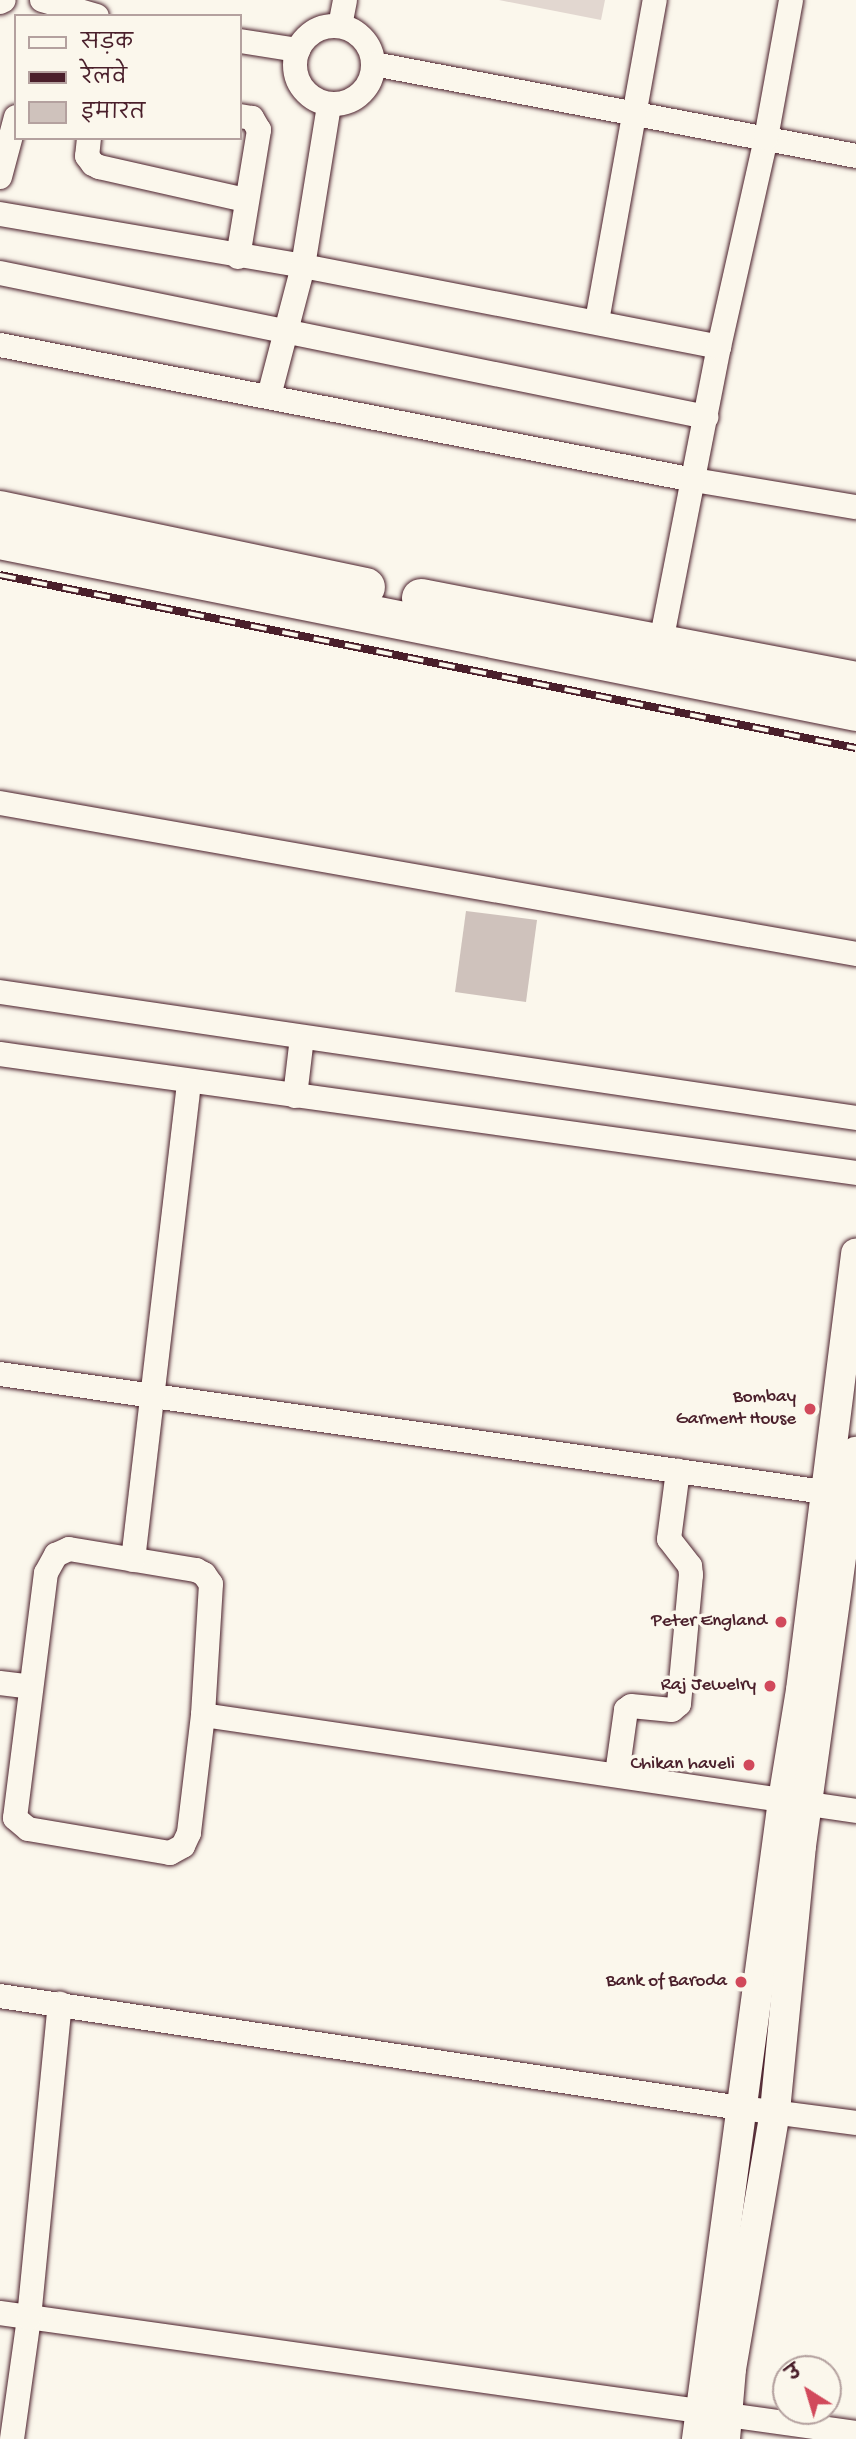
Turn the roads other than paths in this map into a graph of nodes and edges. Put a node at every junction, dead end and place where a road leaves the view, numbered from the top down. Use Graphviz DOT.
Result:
graph roads {
  1 [pos="345,0"];
  2 [pos="655,0"];
  3 [pos="791,0"];
  4 [pos="44,6"];
  5 [pos="86,14"];
  6 [pos="340,26"];
  7 [pos="242,41"];
  8 [pos="298,50"];
  9 [pos="374,64"];
  10 [pos="329,104"];
  11 [pos="633,114"];
  12 [pos="242,117"];
  13 [pos="14,124"];
  14 [pos="766,138"];
  15 [pos="89,140"];
  16 [pos="856,156"];
  17 [pos="0,177"];
  18 [pos="245,200"];
  19 [pos="0,214"];
  20 [pos="238,257"];
  21 [pos="303,266"];
  22 [pos="0,273"];
  23 [pos="597,321"];
  24 [pos="286,330"];
  25 [pos="0,345"];
  26 [pos="719,346"];
  27 [pos="270,396"];
  28 [pos="706,417"];
  29 [pos="694,480"];
  30 [pos="856,507"];
  31 [pos="0,510"];
  32 [pos="0,540"];
  33 [pos="370,601"];
  34 [pos="662,642"];
  35 [pos="856,681"];
  36 [pos="856,712"];
  37 [pos="0,803"];
  38 [pos="856,954"];
  39 [pos="0,992"];
  40 [pos="302,1037"];
  41 [pos="0,1054"];
  42 [pos="189,1081"];
  43 [pos="295,1096"];
  44 [pos="856,1118"];
  45 [pos="856,1173"];
  46 [pos="856,1253"];
  47 [pos="0,1374"];
  48 [pos="152,1397"];
  49 [pos="856,1452"];
  50 [pos="678,1471"];
  51 [pos="844,1495"];
  52 [pos="133,1560"];
  53 [pos="0,1683"];
  54 [pos="31,1687"];
  55 [pos="203,1715"];
  56 [pos="618,1774"];
  57 [pos="796,1802"];
  58 [pos="856,1811"];
  59 [pos="0,1996"];
  60 [pos="60,2004"];
  61 [pos="741,2108"];
  62 [pos="775,2111"];
  63 [pos="856,2123"];
  64 [pos="0,2314"];
  65 [pos="29,2318"];
  66 [pos="713,2426"];
  67 [pos="856,2433"];
  68 [pos="828,2434"];
  69 [pos="12,2439"];
  1 -- 6 [label="street"];
  2 -- 11 [label="street"];
  3 -- 14 [label="street"];
  4 -- 5 [label="street"];
  6 -- 8 [label="street"];
  6 -- 9 [label="street"];
  7 -- 8 [label="street"];
  8 -- 10 [label="street"];
  9 -- 10 [label="street"];
  9 -- 11 [label="street"];
  10 -- 21 [label="street"];
  11 -- 14 [label="street"];
  11 -- 23 [label="street"];
  12 -- 18 [label="street"];
  13 -- 17 [label="street"];
  14 -- 16 [label="street"];
  14 -- 26 [label="street"];
  15 -- 18 [label="street"];
  18 -- 20 [label="street"];
  19 -- 20 [label="street"];
  20 -- 21 [label="street"];
  21 -- 23 [label="street"];
  21 -- 24 [label="street"];
  22 -- 24 [label="street"];
  23 -- 26 [label="street"];
  24 -- 27 [label="street"];
  24 -- 28 [label="street"];
  25 -- 27 [label="street"];
  26 -- 28 [label="street"];
  27 -- 29 [label="street"];
  28 -- 29 [label="street"];
  29 -- 30 [label="street"];
  29 -- 34 [label="street"];
  31 -- 33 [label="highway"];
  32 -- 33 [label="highway"];
  33 -- 34 [label="highway"];
  33 -- 36 [label="highway"];
  34 -- 35 [label="highway"];
  37 -- 38 [label="street"];
  39 -- 40 [label="street"];
  40 -- 43 [label="street"];
  40 -- 44 [label="street"];
  41 -- 42 [label="street"];
  42 -- 43 [label="street"];
  42 -- 48 [label="street"];
  43 -- 45 [label="street"];
  46 -- 51 [label="street"];
  47 -- 48 [label="street"];
  48 -- 50 [label="street"];
  48 -- 52 [label="street"];
  49 -- 51 [label="street"];
  50 -- 51 [label="street"];
  50 -- 56 [label="street"];
  51 -- 57 [label="street"];
  52 -- 54 [label="street"];
  52 -- 55 [label="street"];
  53 -- 54 [label="street"];
  54 -- 55 [label="street"];
  55 -- 56 [label="street"];
  56 -- 57 [label="street"];
  57 -- 58 [label="street"];
  57 -- 61 [label="street"];
  57 -- 62 [label="street"];
  59 -- 60 [label="street"];
  60 -- 61 [label="street"];
  60 -- 65 [label="street"];
  61 -- 62 [label="street"];
  61 -- 66 [label="street"];
  62 -- 63 [label="street"];
  62 -- 66 [label="street"];
  64 -- 65 [label="street"];
  65 -- 66 [label="street"];
  65 -- 69 [label="street"];
  66 -- 68 [label="street"];
  67 -- 68 [label="street"];
}
